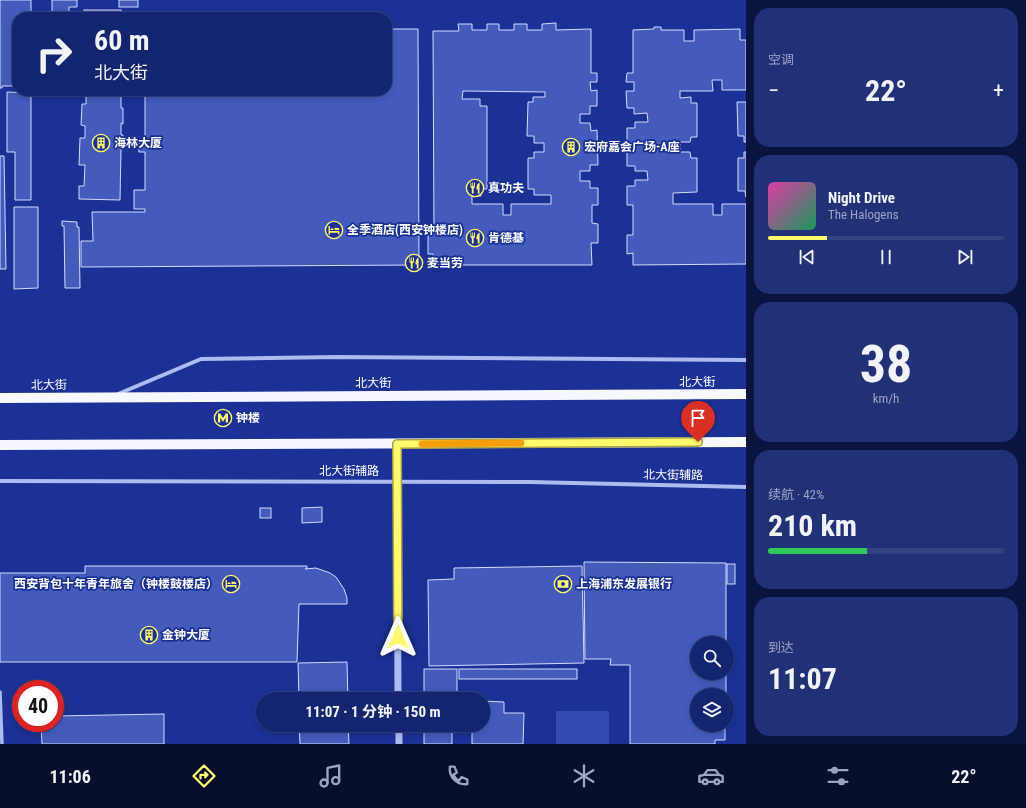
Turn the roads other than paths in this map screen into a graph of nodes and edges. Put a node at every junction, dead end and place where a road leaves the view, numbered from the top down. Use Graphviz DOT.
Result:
graph roads {
  1 [pos="746,360"];
  2 [pos="746,394"];
  3 [pos="111,397"];
  4 [pos="0,398"];
  5 [pos="746,442"];
  6 [pos="397,444"];
  7 [pos="0,446"];
  8 [pos="0,481"];
  9 [pos="397,481"];
  10 [pos="746,487"];
  11 [pos="0,692"];
  12 [pos="398,692"];
  13 [pos="399,732"];
  14 [pos="2,744"];
  15 [pos="399,744"];
  1 -- 3 [label="street"];
  2 -- 3 [label="main road, 北大街"];
  3 -- 4 [label="main road, 北大街"];
  5 -- 6 [label="main road"];
  6 -- 7 [label="main road"];
  6 -- 9 [label="street"];
  8 -- 9 [label="street, 北大街辅路"];
  9 -- 10 [label="street, 北大街辅路"];
  9 -- 12 [label="street"];
  11 -- 14 [label="street"];
  13 -- 15 [label="street"];
}
